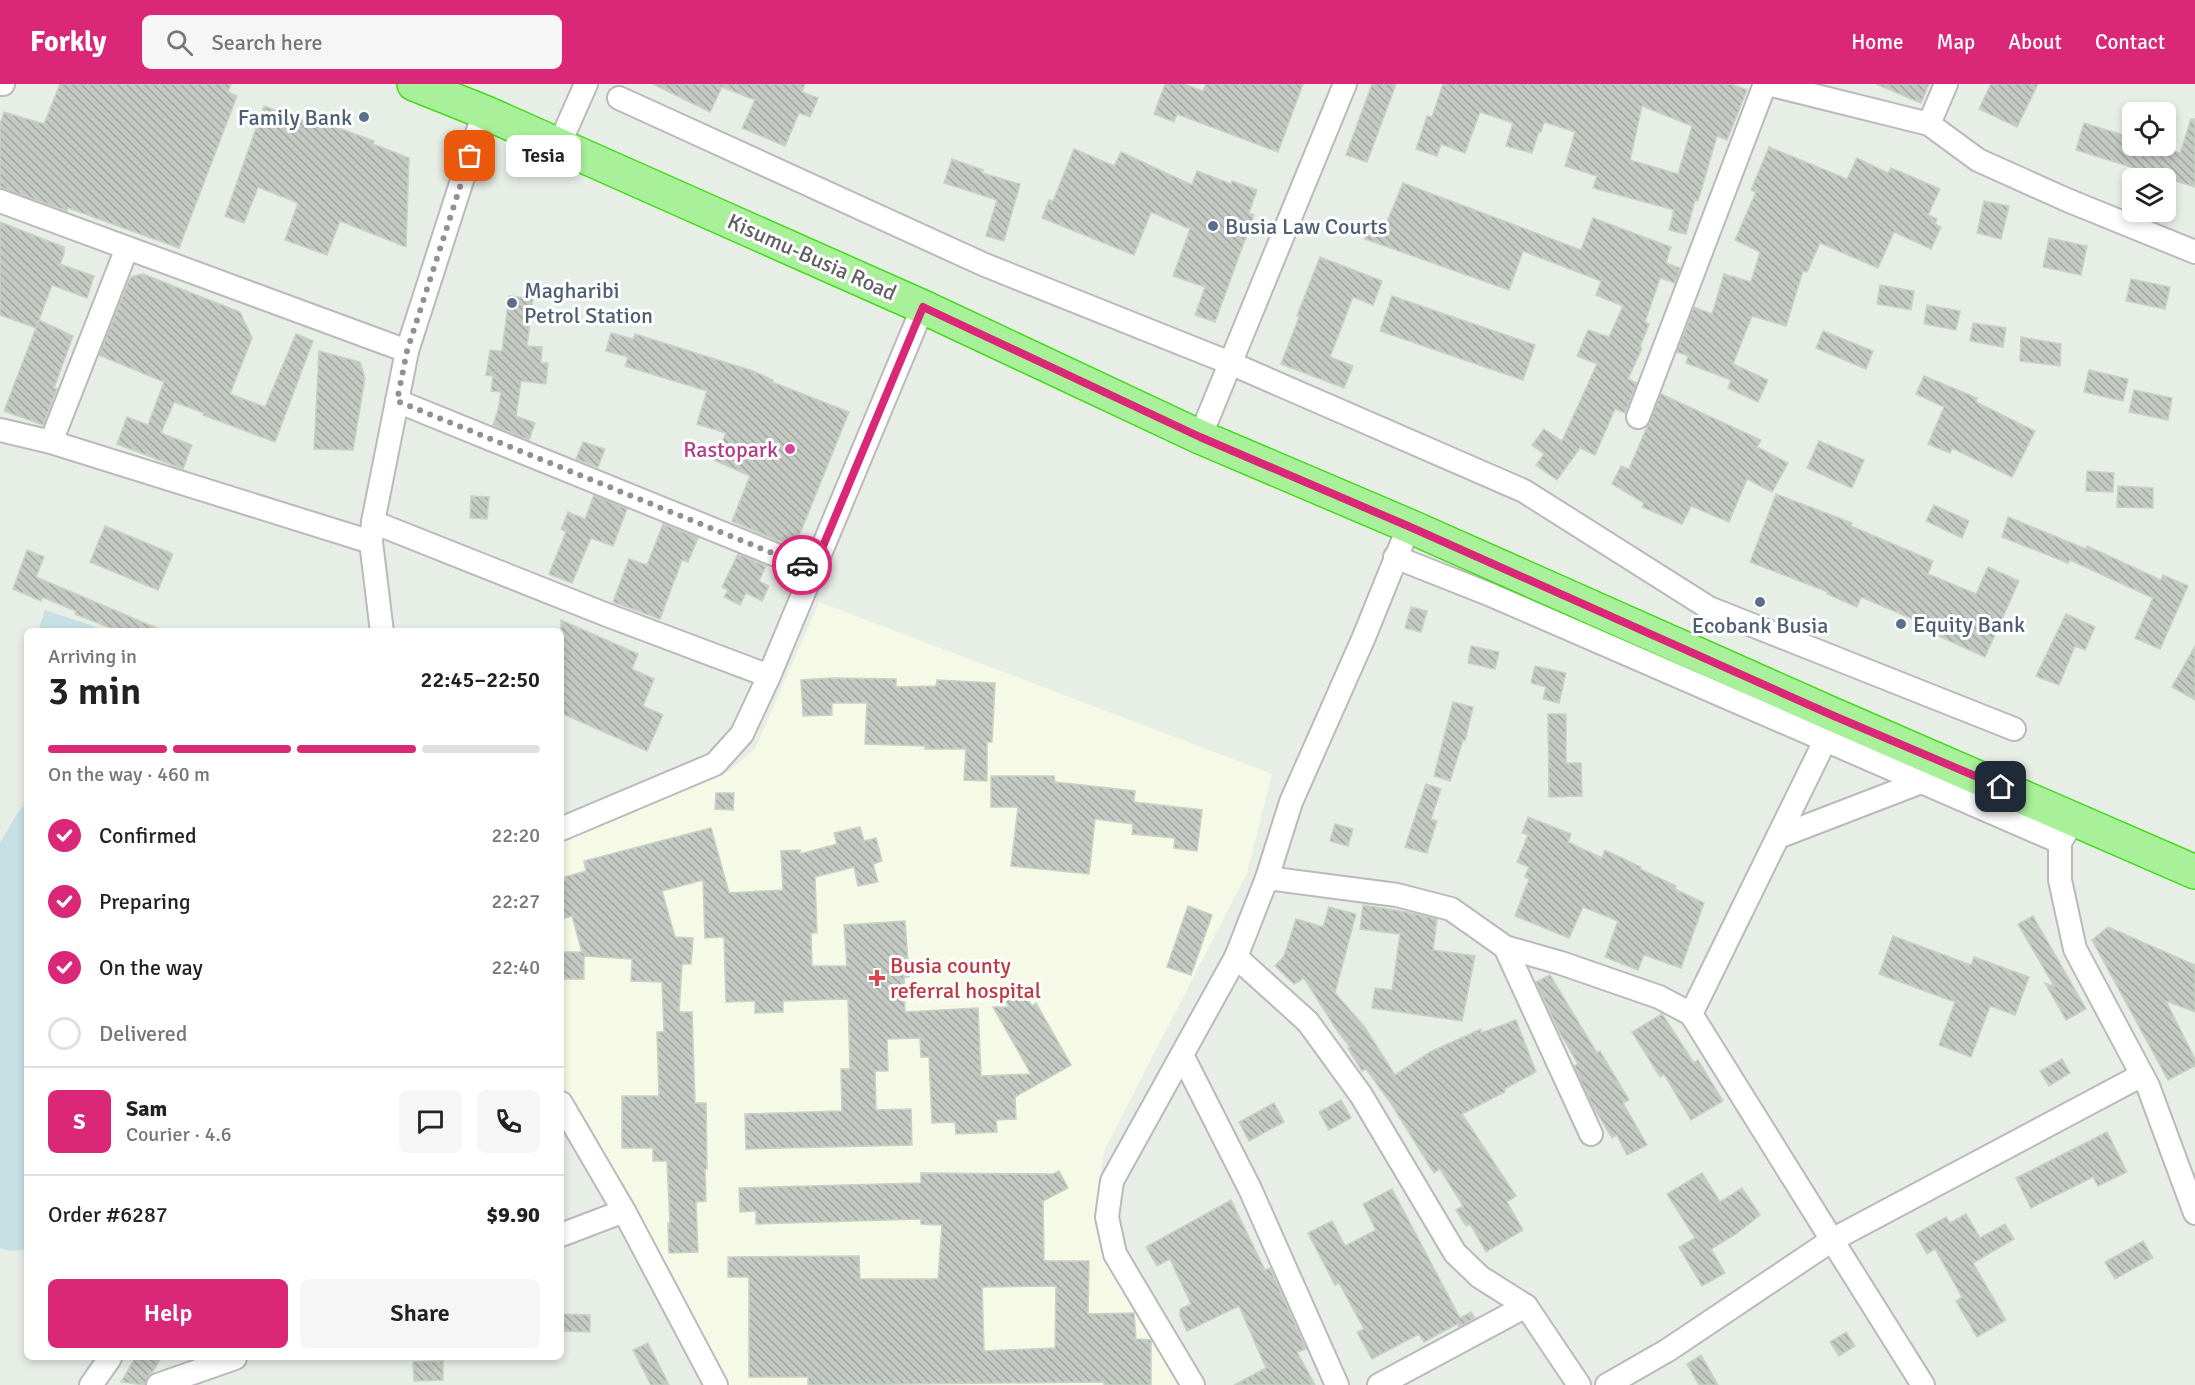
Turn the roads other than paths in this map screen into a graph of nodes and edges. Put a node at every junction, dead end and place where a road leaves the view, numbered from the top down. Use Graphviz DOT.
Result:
graph roads {
  1 [pos="414,84"];
  2 [pos="586,84"];
  3 [pos="1345,84"];
  4 [pos="1767,84"];
  5 [pos="1946,84"];
  6 [pos="619,98"];
  7 [pos="484,112"];
  8 [pos="1929,124"];
  9 [pos="559,145"];
  10 [pos="0,201"];
  11 [pos="127,248"];
  12 [pos="2195,252"];
  13 [pos="923,307"];
  14 [pos="407,351"];
  15 [pos="1230,363"];
  16 [pos="397,401"];
  17 [pos="1638,417"];
  18 [pos="0,430"];
  19 [pos="1200,437"];
  20 [pos="51,442"];
  21 [pos="1408,526"];
  22 [pos="372,532"];
  23 [pos="1395,557"];
  24 [pos="813,570"];
  25 [pos="382,628"];
  26 [pos="769,676"];
  27 [pos="1829,728"];
  28 [pos="2014,729"];
  29 [pos="1921,782"];
  30 [pos="2073,822"];
  31 [pos="564,828"];
  32 [pos="1778,837"];
  33 [pos="2060,842"];
  34 [pos="2195,872"];
  35 [pos="1267,878"];
  36 [pos="1505,947"];
  37 [pos="1236,957"];
  38 [pos="1691,1014"];
  39 [pos="1182,1055"];
  40 [pos="2142,1075"];
  41 [pos="564,1108"];
  42 [pos="1591,1134"];
  43 [pos="624,1211"];
  44 [pos="2195,1214"];
  45 [pos="564,1234"];
  46 [pos="1832,1240"];
  47 [pos="1526,1306"];
  48 [pos="109,1360"];
  49 [pos="229,1360"];
  50 [pos="91,1385"];
  51 [pos="158,1385"];
  52 [pos="716,1385"];
  53 [pos="1193,1385"];
  54 [pos="1337,1385"];
  55 [pos="1379,1385"];
  56 [pos="1579,1385"];
  57 [pos="1607,1385"];
  58 [pos="1923,1385"];
  1 -- 7 [label="highway, Kisumu-Busia Road"];
  2 -- 9 [label="street"];
  3 -- 15 [label="street"];
  4 -- 8 [label="street"];
  4 -- 17 [label="street"];
  5 -- 8 [label="street"];
  6 -- 15 [label="street"];
  7 -- 9 [label="highway, Kisumu-Busia Road"];
  7 -- 14 [label="street"];
  8 -- 12 [label="street"];
  9 -- 13 [label="highway, Kisumu-Busia Road"];
  10 -- 11 [label="street"];
  11 -- 14 [label="street"];
  11 -- 20 [label="street"];
  13 -- 19 [label="highway, Kisumu-Busia Road"];
  13 -- 24 [label="street"];
  14 -- 16 [label="street"];
  15 -- 19 [label="street"];
  15 -- 28 [label="street"];
  16 -- 22 [label="street"];
  16 -- 24 [label="street"];
  18 -- 20 [label="street"];
  19 -- 21 [label="highway, Kisumu-Busia Road"];
  20 -- 22 [label="street"];
  21 -- 23 [label="street"];
  21 -- 27 [label="highway, Kisumu-Busia Road"];
  22 -- 25 [label="street"];
  22 -- 26 [label="street"];
  23 -- 27 [label="street"];
  23 -- 35 [label="street"];
  24 -- 26 [label="street"];
  26 -- 31 [label="street"];
  27 -- 29 [label="street"];
  27 -- 32 [label="street"];
  27 -- 34 [label="highway, Kisumu-Busia Road"];
  29 -- 32 [label="street"];
  29 -- 33 [label="street"];
  30 -- 33 [label="street"];
  32 -- 38 [label="street"];
  33 -- 40 [label="street"];
  35 -- 36 [label="street"];
  35 -- 37 [label="street"];
  36 -- 38 [label="street"];
  36 -- 42 [label="street"];
  37 -- 39 [label="street"];
  37 -- 47 [label="street"];
  38 -- 46 [label="street"];
  39 -- 53 [label="street"];
  39 -- 54 [label="street"];
  40 -- 44 [label="street"];
  40 -- 46 [label="street"];
  41 -- 43 [label="street"];
  43 -- 45 [label="street"];
  43 -- 52 [label="street"];
  46 -- 57 [label="street"];
  46 -- 58 [label="street"];
  47 -- 55 [label="street"];
  47 -- 56 [label="street"];
  48 -- 50 [label="street"];
  49 -- 51 [label="street"];
}
